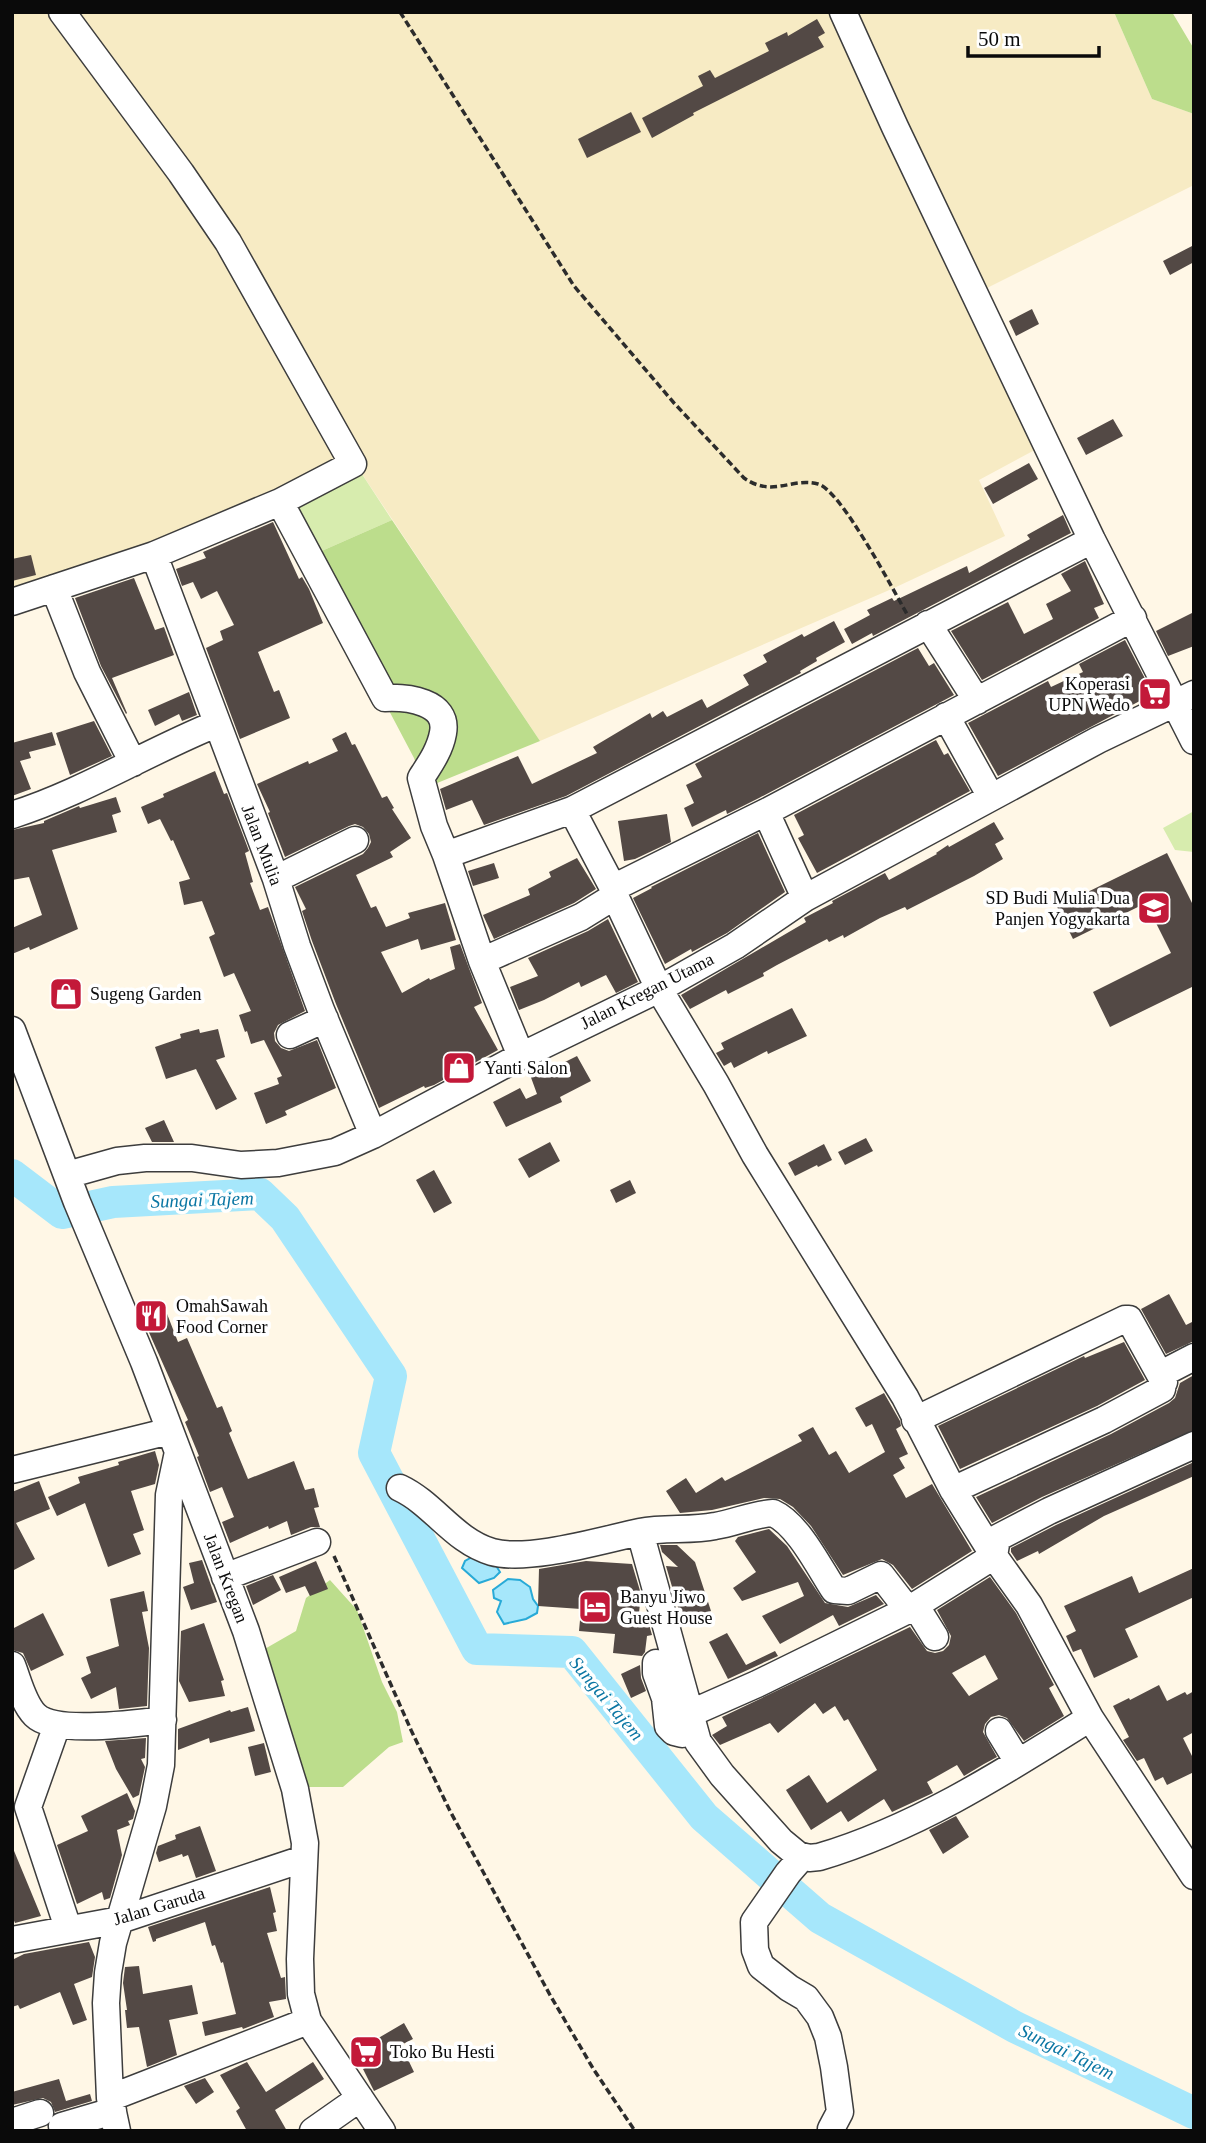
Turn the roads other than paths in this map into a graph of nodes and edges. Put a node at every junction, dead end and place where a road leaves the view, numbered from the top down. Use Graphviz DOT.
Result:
graph roads {
  1 [pos="62,12"];
  2 [pos="843,12"];
  3 [pos="280,502"];
  4 [pos="1092,540"];
  5 [pos="154,555"];
  6 [pos="54,588"];
  7 [pos="12,602"];
  8 [pos="1133,618"];
  9 [pos="923,627"];
  10 [pos="1184,699"];
  11 [pos="977,701"];
  12 [pos="946,716"];
  13 [pos="216,724"];
  14 [pos="1194,741"];
  15 [pos="134,763"];
  16 [pos="991,797"];
  17 [pos="572,810"];
  18 [pos="766,813"];
  19 [pos="12,815"];
  20 [pos="355,840"];
  21 [pos="446,855"];
  22 [pos="276,879"];
  23 [pos="805,898"];
  24 [pos="482,961"];
  25 [pos="659,989"];
  26 [pos="325,1019"];
  27 [pos="12,1030"];
  28 [pos="290,1035"];
  29 [pos="521,1056"];
  30 [pos="373,1135"];
  31 [pos="68,1175"];
  32 [pos="1194,1357"];
  33 [pos="1164,1382"];
  34 [pos="915,1420"];
  35 [pos="174,1441"];
  36 [pos="1194,1445"];
  37 [pos="12,1470"];
  38 [pos="400,1488"];
  39 [pos="953,1490"];
  40 [pos="640,1532"];
  41 [pos="317,1542"];
  42 [pos="994,1556"];
  43 [pos="225,1577"];
  44 [pos="911,1607"];
  45 [pos="935,1637"];
  46 [pos="656,1662"];
  47 [pos="12,1665"];
  48 [pos="1090,1718"];
  49 [pos="163,1720"];
  50 [pos="691,1721"];
  51 [pos="57,1725"];
  52 [pos="999,1731"];
  53 [pos="1018,1762"];
  54 [pos="303,1859"];
  55 [pos="795,1865"];
  56 [pos="1194,1876"];
  57 [pos="120,1920"];
  58 [pos="68,1928"];
  59 [pos="12,1940"];
  60 [pos="308,2021"];
  61 [pos="360,2098"];
  62 [pos="113,2113"];
  63 [pos="12,2122"];
  64 [pos="830,2130"];
  65 [pos="313,2131"];
  66 [pos="382,2131"];
  1 -- 3 [label="street"];
  2 -- 4 [label="street"];
  3 -- 5 [label="street"];
  3 -- 21 [label="street"];
  4 -- 8 [label="street"];
  4 -- 9 [label="street"];
  5 -- 6 [label="street"];
  5 -- 13 [label="street, Jalan Mulia"];
  6 -- 7 [label="street"];
  6 -- 15 [label="street"];
  8 -- 10 [label="street"];
  8 -- 11 [label="street"];
  9 -- 11 [label="street"];
  9 -- 17 [label="street"];
  10 -- 14 [label="street"];
  10 -- 16 [label="street, Jalan Kregan Utama"];
  11 -- 12 [label="street"];
  12 -- 16 [label="street"];
  12 -- 18 [label="street"];
  13 -- 15 [label="street"];
  13 -- 22 [label="street, Jalan Mulia"];
  15 -- 19 [label="street"];
  16 -- 23 [label="street, Jalan Kregan Utama"];
  17 -- 18 [label="street"];
  17 -- 21 [label="street"];
  18 -- 23 [label="street"];
  20 -- 22 [label="street"];
  21 -- 24 [label="street"];
  22 -- 26 [label="street, Jalan Mulia"];
  23 -- 25 [label="street, Jalan Kregan Utama"];
  24 -- 25 [label="street"];
  24 -- 29 [label="street"];
  25 -- 29 [label="street, Jalan Kregan Utama"];
  25 -- 34 [label="street"];
  26 -- 28 [label="street"];
  26 -- 30 [label="street, Jalan Mulia"];
  27 -- 31 [label="street, Jalan Kregan"];
  29 -- 30 [label="street, Jalan Kregan Utama"];
  30 -- 31 [label="street, Jalan Kregan Utama"];
  31 -- 35 [label="street, Jalan Kregan"];
  32 -- 33 [label="street"];
  33 -- 34 [label="street"];
  33 -- 39 [label="street"];
  34 -- 39 [label="street"];
  35 -- 37 [label="street"];
  35 -- 43 [label="street, Jalan Kregan"];
  35 -- 49 [label="street"];
  36 -- 42 [label="street"];
  38 -- 40 [label="street"];
  39 -- 42 [label="street"];
  40 -- 44 [label="street"];
  40 -- 50 [label="street"];
  41 -- 43 [label="street"];
  42 -- 44 [label="street"];
  42 -- 48 [label="street"];
  43 -- 54 [label="street, Jalan Kregan"];
  44 -- 45 [label="street"];
  44 -- 50 [label="street"];
  46 -- 50 [label="street"];
  47 -- 51 [label="street"];
  48 -- 53 [label="street"];
  48 -- 56 [label="street"];
  49 -- 51 [label="street"];
  49 -- 57 [label="street"];
  50 -- 55 [label="street"];
  51 -- 58 [label="street"];
  52 -- 53 [label="street"];
  53 -- 55 [label="street"];
  54 -- 57 [label="street, Jalan Garuda"];
  54 -- 60 [label="street, Jalan Kregan"];
  55 -- 64 [label="street"];
  57 -- 58 [label="street, Jalan Garuda"];
  57 -- 62 [label="street"];
  58 -- 59 [label="street, Jalan Garuda"];
  60 -- 61 [label="street, Jalan Kregan"];
  60 -- 62 [label="street"];
  61 -- 65 [label="street"];
  61 -- 66 [label="street, Jalan Kregan"];
  62 -- 63 [label="street"];
}
